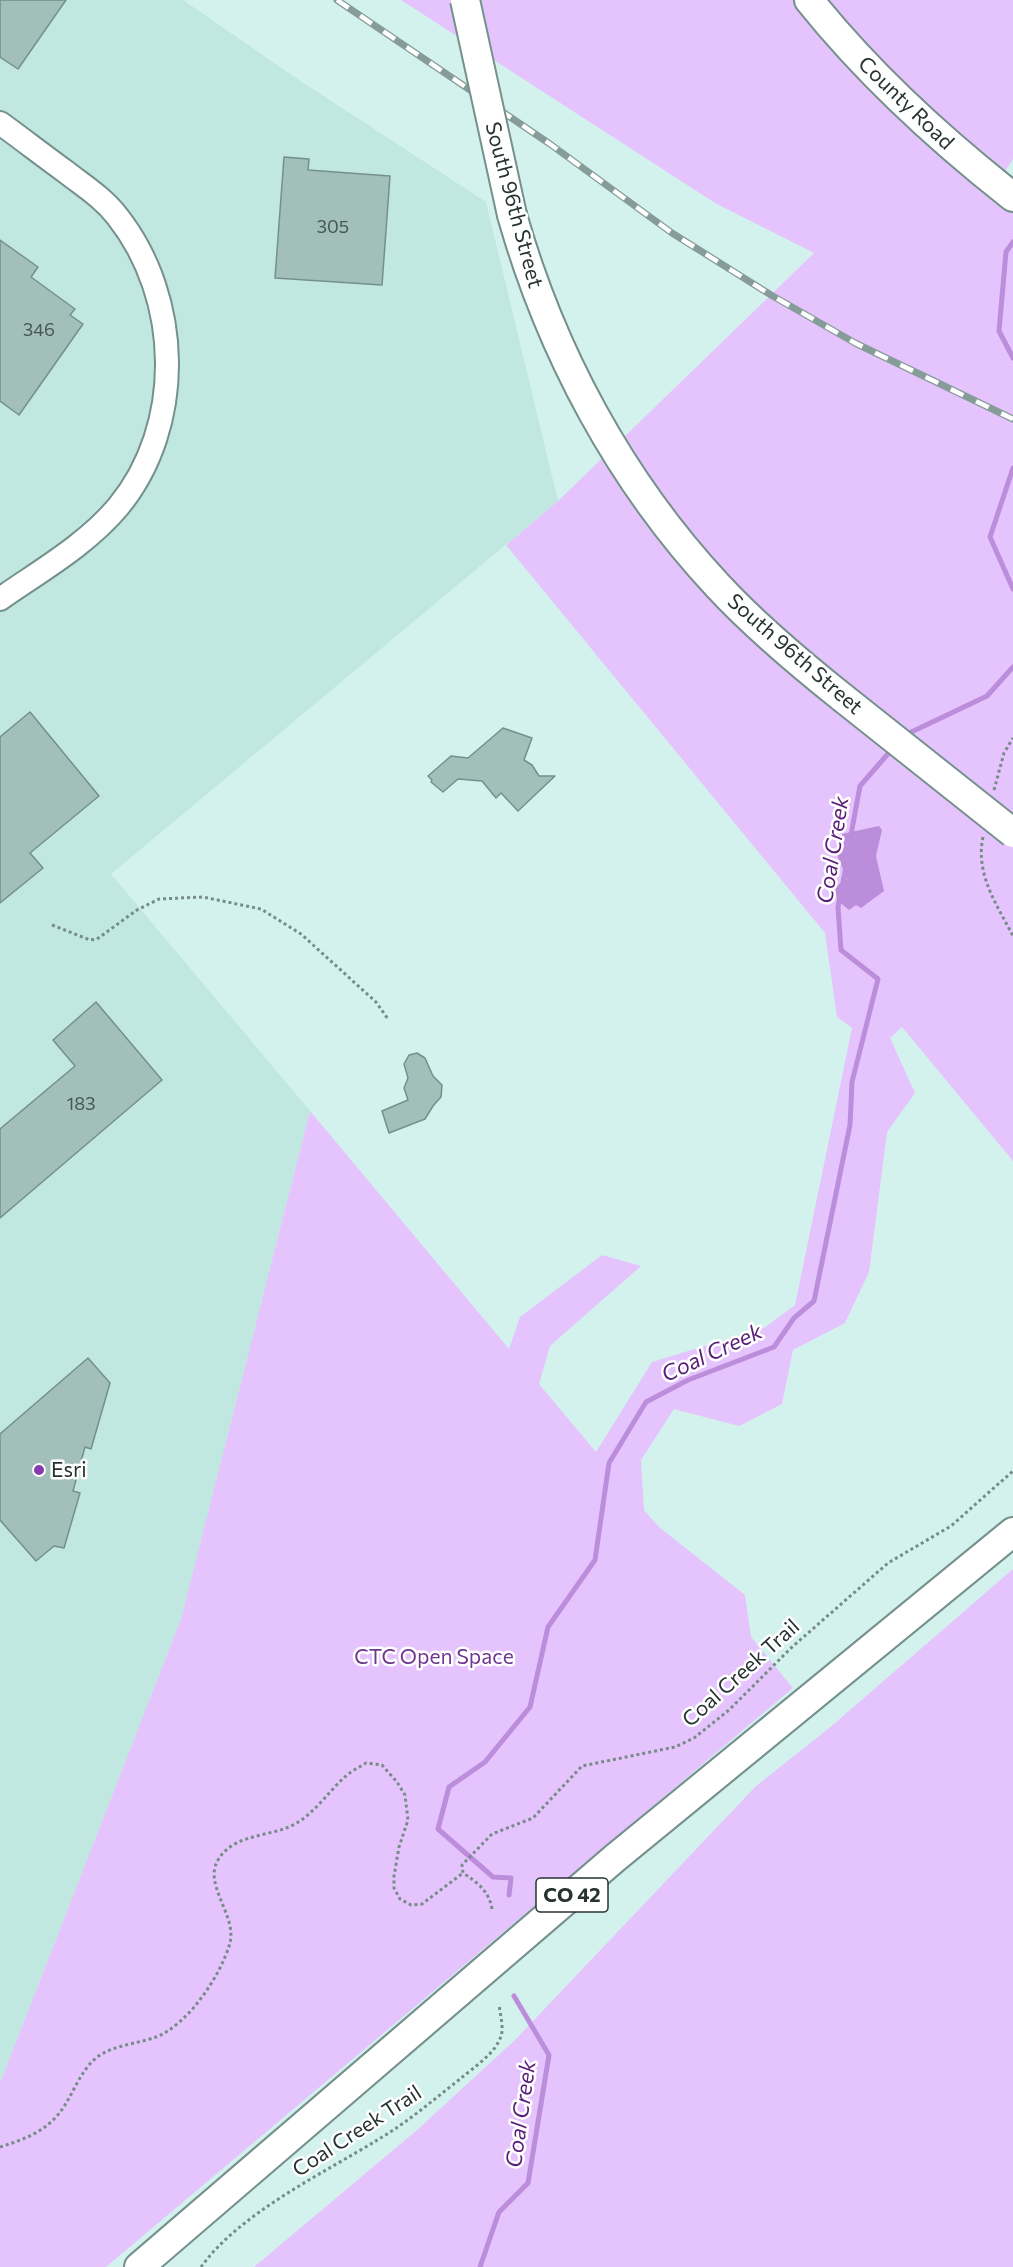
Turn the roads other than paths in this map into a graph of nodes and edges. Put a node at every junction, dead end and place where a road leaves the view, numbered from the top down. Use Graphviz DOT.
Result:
graph roads {
  1 [pos="465,0"];
  2 [pos="809,0"];
  3 [pos="0,123"];
  4 [pos="1012,196"];
  5 [pos="0,599"];
  6 [pos="1013,833"];
  7 [pos="1013,1532"];
  8 [pos="139,2267"];
  1 -- 6 [label="main road, South 96th Street, bridge"];
  2 -- 4 [label="main road, County Road"];
  3 -- 5 [label="street"];
  7 -- 8 [label="main road, CO 42"];
}
